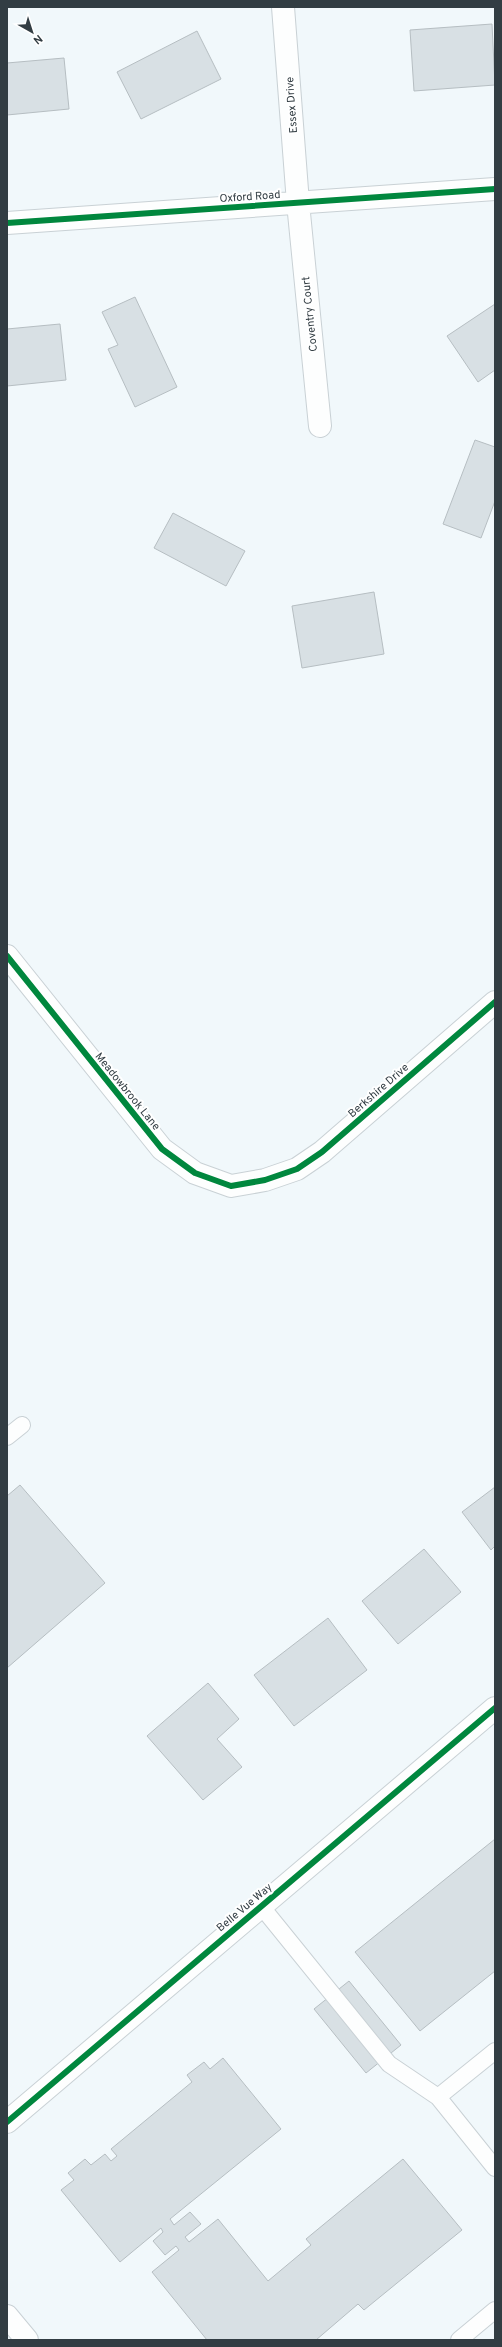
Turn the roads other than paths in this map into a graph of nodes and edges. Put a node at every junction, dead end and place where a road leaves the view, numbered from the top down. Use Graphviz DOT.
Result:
graph roads {
  1 [pos="283,7"];
  2 [pos="495,189"];
  3 [pos="298,203"];
  4 [pos="7,223"];
  5 [pos="320,426"];
  6 [pos="7,956"];
  7 [pos="495,1002"];
  8 [pos="265,1180"];
  9 [pos="22,1425"];
  10 [pos="7,1437"];
  11 [pos="495,1708"];
  12 [pos="261,1906"];
  13 [pos="495,2051"];
  14 [pos="438,2097"];
  15 [pos="7,2122"];
  16 [pos="495,2168"];
  17 [pos="495,2310"];
  18 [pos="7,2316"];
  19 [pos="27,2340"];
  20 [pos="459,2340"];
  1 -- 3 [label="street, Essex Drive"];
  2 -- 3 [label="street, Oxford Road"];
  3 -- 4 [label="street, Oxford Road"];
  3 -- 5 [label="street, Coventry Court"];
  6 -- 8 [label="street, Meadowbrook Lane"];
  7 -- 8 [label="street, Berkshire Drive"];
  9 -- 10 [label="lane"];
  11 -- 12 [label="street, Belle Vue Way"];
  12 -- 14 [label="lane"];
  12 -- 15 [label="street, Belle Vue Way"];
  13 -- 14 [label="lane"];
  14 -- 16 [label="lane"];
  17 -- 20 [label="lane"];
  18 -- 19 [label="street"];
}
